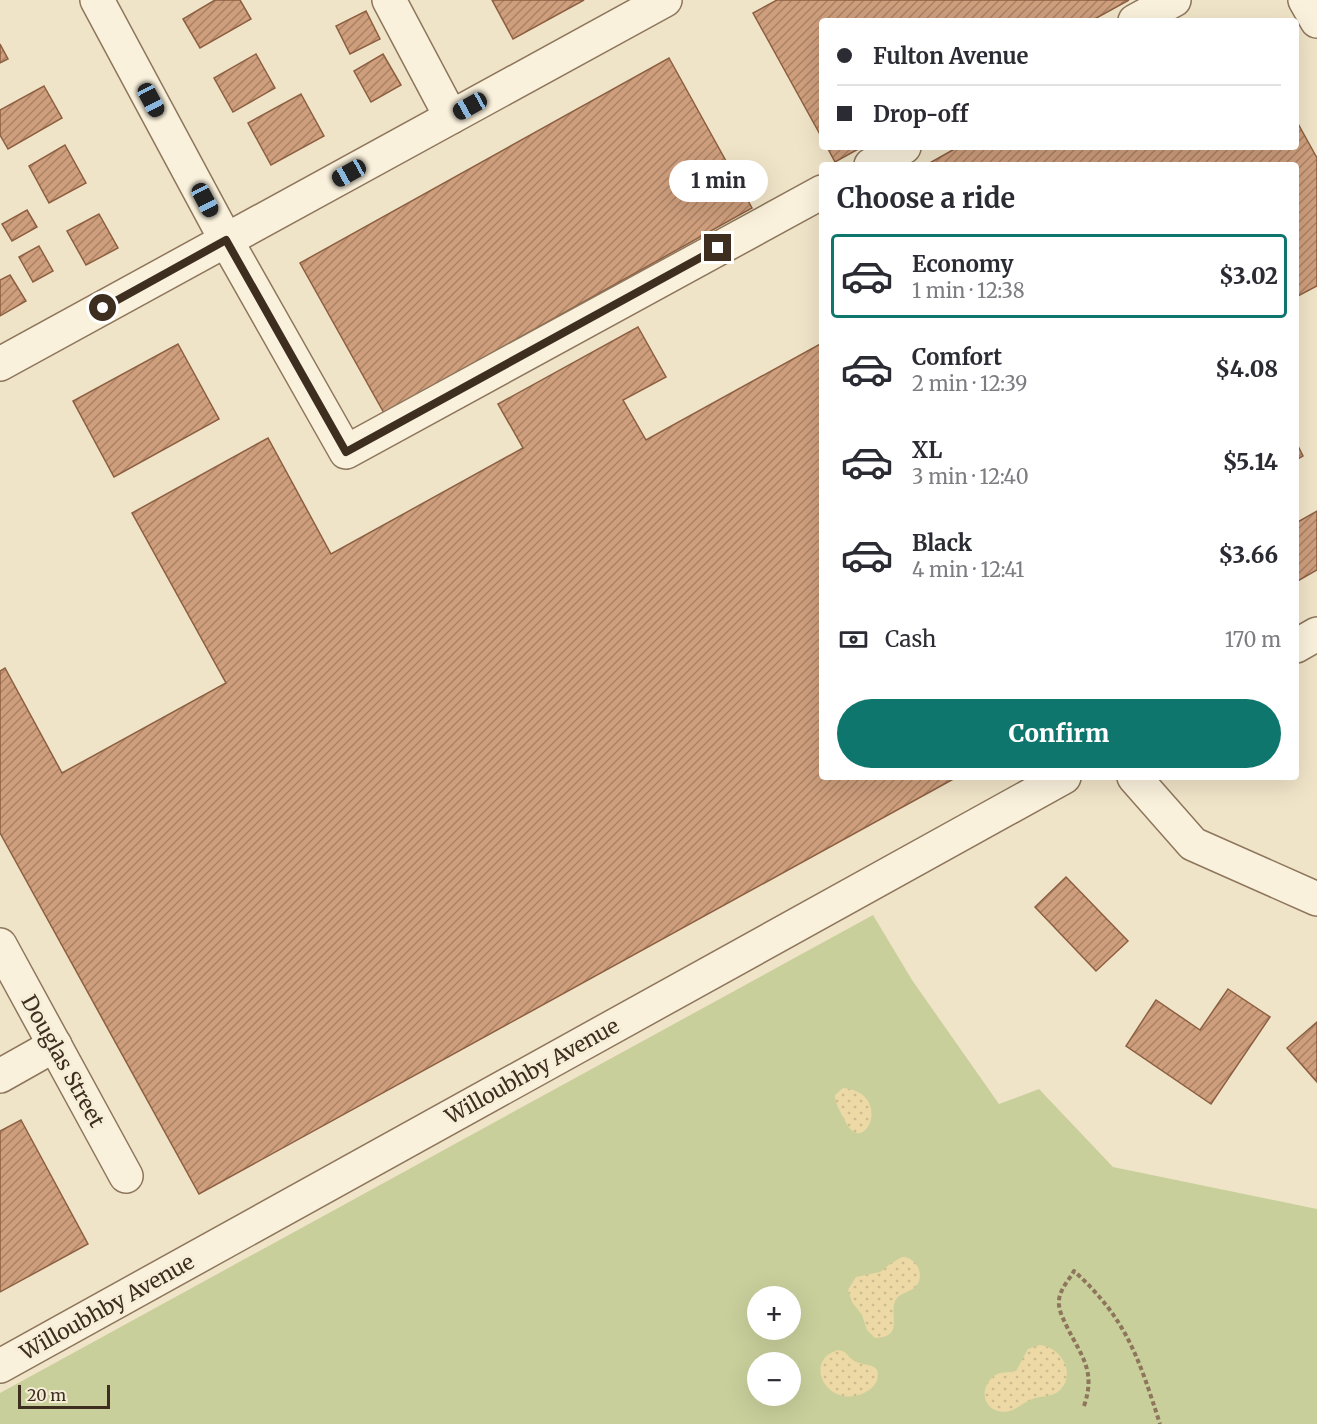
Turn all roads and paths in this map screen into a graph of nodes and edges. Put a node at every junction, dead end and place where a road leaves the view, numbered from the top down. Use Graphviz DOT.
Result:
graph roads {
  1 [pos="97,0"];
  2 [pos="389,0"];
  3 [pos="665,0"];
  4 [pos="1174,0"];
  5 [pos="1305,0"];
  6 [pos="1141,18"];
  7 [pos="1317,21"];
  8 [pos="451,117"];
  9 [pos="898,150"];
  10 [pos="876,162"];
  11 [pos="819,194"];
  12 [pos="226,240"];
  13 [pos="0,364"];
  14 [pos="1317,634"];
  15 [pos="1299,644"];
  16 [pos="1059,780"];
  17 [pos="1137,780"];
  18 [pos="1317,899"];
  19 [pos="0,945"];
  20 [pos="55,1045"];
  21 [pos="0,1076"];
  22 [pos="126,1176"];
  23 [pos="0,1366"];
  24 [pos="1084,1406"];
  25 [pos="1160,1424"];
  1 -- 12 [label="street"];
  2 -- 8 [label="street"];
  3 -- 8 [label="street"];
  4 -- 6 [label="street"];
  5 -- 7 [label="street"];
  8 -- 12 [label="street"];
  9 -- 10 [label="street"];
  11 -- 12 [label="street"];
  12 -- 13 [label="street"];
  14 -- 15 [label="street"];
  16 -- 23 [label="street, Willoubhby Avenue"];
  17 -- 18 [label="street"];
  19 -- 20 [label="street, Douglas Street"];
  20 -- 21 [label="street"];
  20 -- 22 [label="street, Douglas Street"];
  24 -- 25 [label="path"];
}
